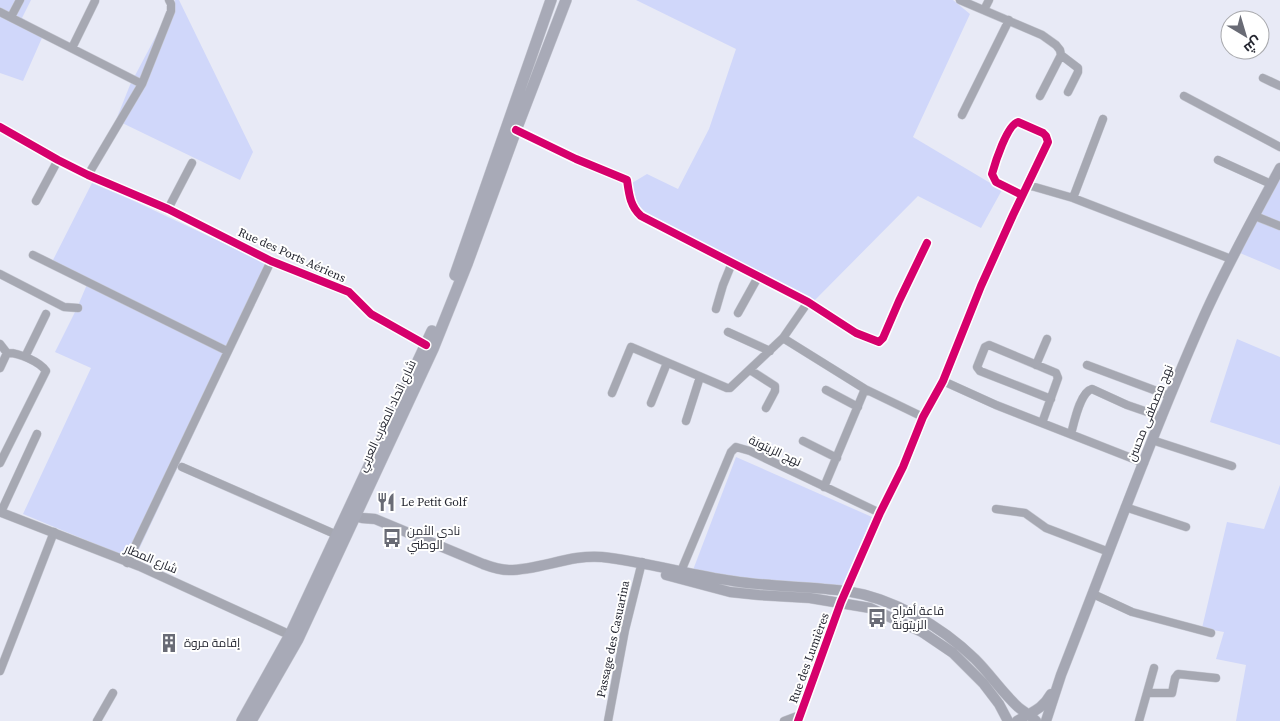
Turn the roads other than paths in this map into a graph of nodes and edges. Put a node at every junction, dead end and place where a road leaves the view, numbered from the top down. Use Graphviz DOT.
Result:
graph roads {
  1 [pos="20,0"];
  2 [pos="169,0"];
  3 [pos="550,0"];
  4 [pos="562,0"];
  5 [pos="566,0"];
  6 [pos="960,0"];
  7 [pos="989,0"];
  8 [pos="95,1"];
  9 [pos="984,10"];
  10 [pos="0,12"];
  11 [pos="11,17"];
  12 [pos="1009,20"];
  13 [pos="72,48"];
  14 [pos="1061,55"];
  15 [pos="544,57"];
  16 [pos="1263,78"];
  17 [pos="142,84"];
  18 [pos="1280,86"];
  19 [pos="1068,92"];
  20 [pos="1040,96"];
  21 [pos="1184,96"];
  22 [pos="962,115"];
  23 [pos="1103,119"];
  24 [pos="0,127"];
  25 [pos="516,130"];
  26 [pos="1280,147"];
  27 [pos="58,160"];
  28 [pos="1218,160"];
  29 [pos="192,163"];
  30 [pos="1280,168"];
  31 [pos="88,175"];
  32 [pos="1271,184"];
  33 [pos="1028,185"];
  34 [pos="1022,195"];
  35 [pos="1073,198"];
  36 [pos="36,201"];
  37 [pos="168,209"];
  38 [pos="1255,216"];
  39 [pos="1280,226"];
  40 [pos="927,244"];
  41 [pos="33,255"];
  42 [pos="1231,259"];
  43 [pos="272,261"];
  44 [pos="732,263"];
  45 [pos="0,274"];
  46 [pos="758,276"];
  47 [pos="808,302"];
  48 [pos="78,308"];
  49 [pos="716,309"];
  50 [pos="46,314"];
  51 [pos="738,314"];
  52 [pos="728,332"];
  53 [pos="783,338"];
  54 [pos="1047,339"];
  55 [pos="0,344"];
  56 [pos="426,345"];
  57 [pos="228,351"];
  58 [pos="770,351"];
  59 [pos="7,352"];
  60 [pos="25,357"];
  61 [pos="667,363"];
  62 [pos="1036,365"];
  63 [pos="1087,365"];
  64 [pos="0,368"];
  65 [pos="750,370"];
  66 [pos="700,377"];
  67 [pos="943,381"];
  68 [pos="865,389"];
  69 [pos="826,390"];
  70 [pos="612,393"];
  71 [pos="1170,396"];
  72 [pos="1051,399"];
  73 [pos="651,403"];
  74 [pos="858,407"];
  75 [pos="766,408"];
  76 [pos="923,417"];
  77 [pos="1162,417"];
  78 [pos="686,421"];
  79 [pos="1042,423"];
  80 [pos="37,434"];
  81 [pos="1071,434"];
  82 [pos="1152,440"];
  83 [pos="803,441"];
  84 [pos="837,458"];
  85 [pos="1144,462"];
  86 [pos="0,463"];
  87 [pos="1232,466"];
  88 [pos="182,467"];
  89 [pos="824,487"];
  90 [pos="357,502"];
  91 [pos="1125,507"];
  92 [pos="996,509"];
  93 [pos="0,512"];
  94 [pos="880,513"];
  95 [pos="351,515"];
  96 [pos="375,519"];
  97 [pos="1186,527"];
  98 [pos="54,532"];
  99 [pos="338,535"];
  100 [pos="1109,552"];
  101 [pos="127,563"];
  102 [pos="638,563"];
  103 [pos="680,575"];
  104 [pos="846,591"];
  105 [pos="1093,594"];
  106 [pos="841,602"];
  107 [pos="1211,633"];
  108 [pos="290,635"];
  109 [pos="1154,668"];
  110 [pos="0,671"];
  111 [pos="1061,675"];
  112 [pos="1216,678"];
  113 [pos="113,693"];
  114 [pos="1147,693"];
  115 [pos="799,718"];
  116 [pos="1032,718"];
  117 [pos="97,721"];
  118 [pos="242,721"];
  119 [pos="251,721"];
  120 [pos="608,721"];
  121 [pos="784,721"];
  122 [pos="1008,721"];
  123 [pos="1017,721"];
  124 [pos="1046,721"];
  125 [pos="1139,721"];
  1 -- 11 [label="street"];
  2 -- 17 [label="street"];
  3 -- 56 [label="main road, شارع اتحاد المغرب العربي"];
  4 -- 15 [label="street"];
  5 -- 15 [label="main road, شارع اتحاد المغرب العربي"];
  6 -- 9 [label="street"];
  7 -- 9 [label="street"];
  8 -- 13 [label="street"];
  9 -- 12 [label="street"];
  10 -- 11 [label="street"];
  11 -- 13 [label="street"];
  12 -- 14 [label="street"];
  12 -- 22 [label="street"];
  13 -- 17 [label="street"];
  14 -- 19 [label="street"];
  14 -- 20 [label="street"];
  15 -- 25 [label="main road, شارع اتحاد المغرب العربي"];
  16 -- 18 [label="street"];
  17 -- 31 [label="street"];
  21 -- 26 [label="street"];
  23 -- 35 [label="street"];
  24 -- 27 [label="street, Rue des Ports Aériens"];
  25 -- 44 [label="street"];
  25 -- 90 [label="main road, شارع اتحاد المغرب العربي"];
  27 -- 31 [label="street, Rue des Ports Aériens"];
  27 -- 36 [label="street"];
  28 -- 32 [label="street"];
  29 -- 37 [label="street"];
  30 -- 32 [label="main road, نهج مصطفى محسن"];
  31 -- 37 [label="street, Rue des Ports Aériens"];
  32 -- 38 [label="main road, نهج مصطفى محسن"];
  33 -- 34 [label="street, Rue des Lumières"];
  33 -- 34 [label="street, Rue des Lumières"];
  33 -- 35 [label="street"];
  34 -- 67 [label="street, Rue des Lumières"];
  35 -- 42 [label="street"];
  37 -- 43 [label="street, Rue des Ports Aériens"];
  38 -- 39 [label="street"];
  38 -- 42 [label="main road, نهج مصطفى محسن"];
  40 -- 47 [label="street"];
  41 -- 57 [label="street"];
  42 -- 71 [label="main road, نهج مصطفى محسن"];
  43 -- 56 [label="street, Rue des Ports Aériens"];
  43 -- 57 [label="street"];
  44 -- 46 [label="street"];
  44 -- 49 [label="street"];
  45 -- 48 [label="street"];
  46 -- 47 [label="street"];
  46 -- 51 [label="street"];
  47 -- 53 [label="street"];
  50 -- 60 [label="street"];
  52 -- 58 [label="street"];
  53 -- 58 [label="street"];
  53 -- 68 [label="street"];
  54 -- 62 [label="street"];
  55 -- 59 [label="street"];
  56 -- 90 [label="main road, شارع اتحاد المغرب العربي"];
  57 -- 101 [label="street"];
  58 -- 65 [label="street"];
  59 -- 60 [label="street"];
  59 -- 64 [label="street"];
  60 -- 86 [label="street"];
  61 -- 66 [label="street"];
  61 -- 70 [label="street"];
  61 -- 73 [label="street"];
  62 -- 72 [label="street"];
  62 -- 72 [label="street"];
  63 -- 71 [label="street"];
  65 -- 66 [label="street"];
  65 -- 75 [label="street"];
  66 -- 78 [label="street"];
  67 -- 76 [label="street, Rue des Lumières"];
  67 -- 79 [label="street"];
  68 -- 74 [label="street"];
  68 -- 76 [label="street"];
  69 -- 74 [label="street"];
  71 -- 77 [label="main road, نهج مصطفى محسن"];
  72 -- 79 [label="street"];
  74 -- 84 [label="street"];
  76 -- 94 [label="street, Rue des Lumières"];
  77 -- 81 [label="street"];
  77 -- 82 [label="main road, نهج مصطفى محسن"];
  79 -- 81 [label="street"];
  80 -- 93 [label="street"];
  81 -- 85 [label="street"];
  82 -- 85 [label="main road, نهج مصطفى محسن"];
  82 -- 87 [label="street"];
  83 -- 84 [label="street"];
  84 -- 89 [label="street"];
  85 -- 91 [label="main road, نهج مصطفى محسن"];
  88 -- 99 [label="street"];
  89 -- 94 [label="street, نهج الزيتونة"];
  89 -- 103 [label="street, نهج الزيتونة"];
  90 -- 95 [label="main road, شارع اتحاد المغرب العربي"];
  90 -- 96 [label="main road"];
  91 -- 97 [label="street"];
  91 -- 100 [label="main road, نهج مصطفى محسن"];
  92 -- 100 [label="street"];
  93 -- 98 [label="street, شارع المطار"];
  94 -- 104 [label="street, Rue des Lumières"];
  95 -- 96 [label="main road"];
  95 -- 99 [label="main road, شارع اتحاد المغرب العربي"];
  95 -- 119 [label="main road, شارع اتحاد المغرب العربي"];
  96 -- 102 [label="main road"];
  98 -- 101 [label="street, شارع المطار"];
  98 -- 110 [label="street"];
  99 -- 108 [label="main road, شارع اتحاد المغرب العربي"];
  100 -- 105 [label="main road, نهج مصطفى محسن"];
  101 -- 108 [label="street, شارع المطار"];
  102 -- 103 [label="main road"];
  102 -- 120 [label="street, Passage des Casuarina"];
  103 -- 104 [label="main road"];
  103 -- 106 [label="main road"];
  104 -- 106 [label="street, Rue des Lumières"];
  104 -- 116 [label="main road"];
  105 -- 107 [label="street"];
  105 -- 111 [label="main road, نهج مصطفى محسن"];
  106 -- 115 [label="street, Rue des Lumières"];
  106 -- 122 [label="main road"];
  108 -- 118 [label="main road, شارع اتحاد المغرب العربي"];
  109 -- 114 [label="street"];
  111 -- 116 [label="main road, نهج مصطفى محسن"];
  111 -- 124 [label="main road, نهج مصطفى محسن"];
  112 -- 114 [label="street"];
  113 -- 117 [label="street"];
  114 -- 125 [label="street"];
  115 -- 121 [label="street"];
  116 -- 123 [label="main road, نهج مصطفى محسن"];
}
